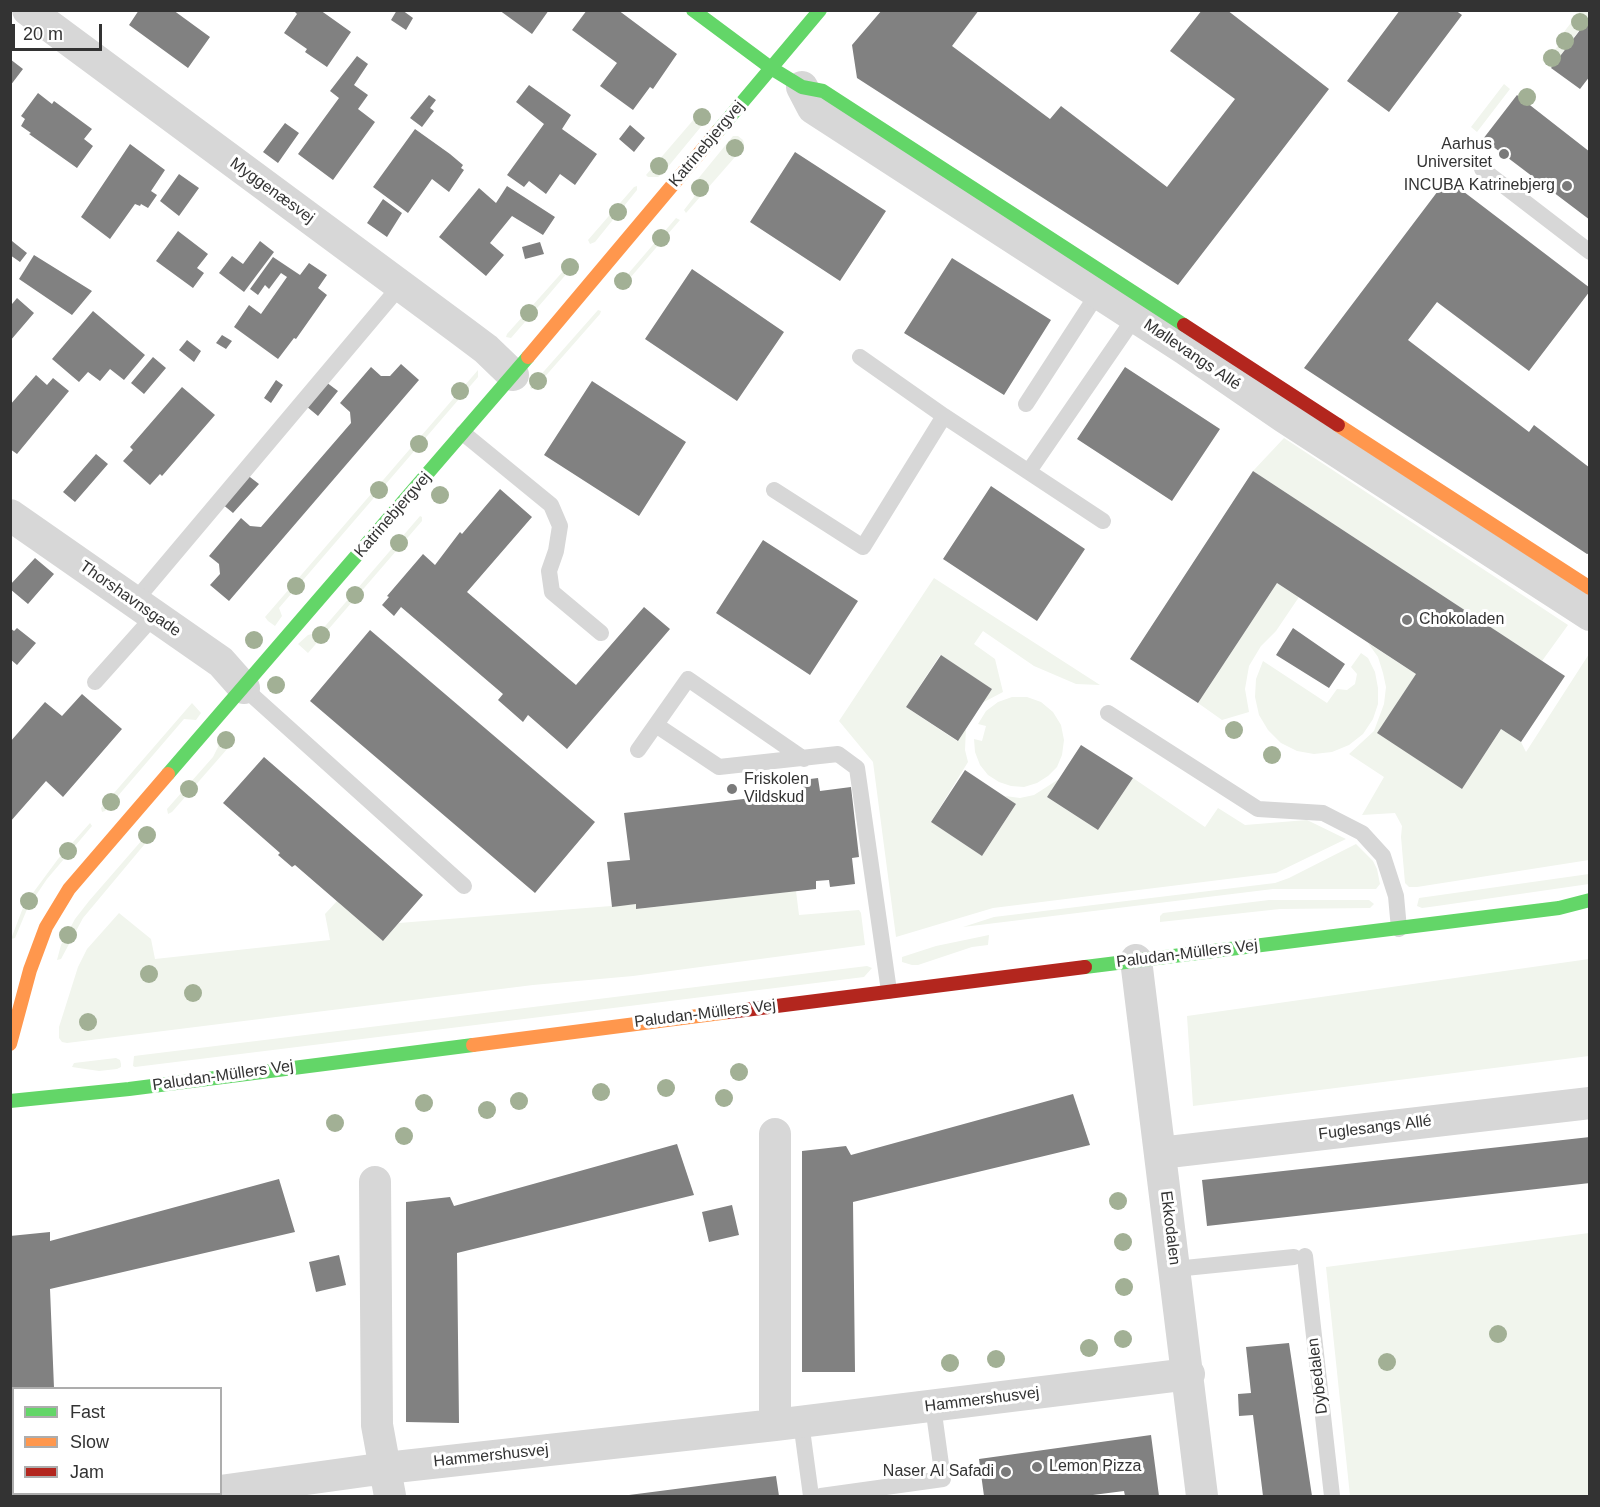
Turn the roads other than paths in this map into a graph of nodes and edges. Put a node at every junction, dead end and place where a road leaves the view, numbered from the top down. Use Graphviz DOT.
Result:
graph roads {
  1 [pos="28,10"];
  2 [pos="693,10"];
  3 [pos="820,10"];
  4 [pos="771,68"];
  5 [pos="802,87"];
  6 [pos="1482,168"];
  7 [pos="1590,252"];
  8 [pos="401,285"];
  9 [pos="1098,293"];
  10 [pos="1135,317"];
  11 [pos="860,357"];
  12 [pos="513,375"];
  13 [pos="1026,404"];
  14 [pos="944,416"];
  15 [pos="463,433"];
  16 [pos="1029,471"];
  17 [pos="774,490"];
  18 [pos="10,515"];
  19 [pos="1103,521"];
  20 [pos="1590,588"];
  21 [pos="144,609"];
  22 [pos="1590,615"];
  23 [pos="601,633"];
  24 [pos="95,682"];
  25 [pos="244,688"];
  26 [pos="1108,712"];
  27 [pos="656,725"];
  28 [pos="638,750"];
  29 [pos="804,759"];
  30 [pos="464,886"];
  31 [pos="1590,900"];
  32 [pos="1559,908"];
  33 [pos="1590,908"];
  34 [pos="1400,929"];
  35 [pos="1136,960"];
  36 [pos="20,967"];
  37 [pos="889,991"];
  38 [pos="10,1044"];
  39 [pos="10,1101"];
  40 [pos="1590,1103"];
  41 [pos="775,1134"];
  42 [pos="1160,1153"];
  43 [pos="375,1182"];
  44 [pos="1175,1269"];
  45 [pos="1189,1374"];
  46 [pos="933,1406"];
  47 [pos="788,1424"];
  48 [pos="388,1482"];
  49 [pos="222,1491"];
  50 [pos="812,1497"];
  51 [pos="820,1497"];
  52 [pos="1202,1497"];
  53 [pos="1332,1497"];
  1 -- 8 [label="street, Myggenæsvej"];
  2 -- 4 [label="street, Møllevangs Allé"];
  3 -- 4 [label="street, Katrinebjergvej"];
  4 -- 5 [label="street, Møllevangs Allé"];
  4 -- 12 [label="street, Katrinebjergvej"];
  5 -- 9 [label="street, Møllevangs Allé"];
  5 -- 20 [label="street, Møllevangs Allé"];
  6 -- 7 [label="lane"];
  8 -- 12 [label="street, Myggenæsvej"];
  8 -- 21 [label="lane"];
  9 -- 10 [label="street, Møllevangs Allé"];
  9 -- 13 [label="lane"];
  10 -- 16 [label="lane"];
  10 -- 22 [label="street, Møllevangs Allé"];
  11 -- 14 [label="lane"];
  12 -- 15 [label="street, Katrinebjergvej"];
  14 -- 16 [label="lane"];
  14 -- 17 [label="lane"];
  15 -- 23 [label="lane"];
  15 -- 25 [label="street, Katrinebjergvej"];
  16 -- 19 [label="lane"];
  18 -- 21 [label="street, Thorshavnsgade"];
  21 -- 24 [label="lane"];
  21 -- 25 [label="street, Thorshavnsgade"];
  25 -- 30 [label="lane"];
  25 -- 36 [label="street, Katrinebjergvej"];
  26 -- 34 [label="lane"];
  27 -- 28 [label="lane"];
  27 -- 29 [label="lane"];
  27 -- 29 [label="lane"];
  29 -- 37 [label="lane"];
  31 -- 32 [label="street, Paludan-Müllers Vej"];
  32 -- 33 [label="street, Paludan-Müllers Vej"];
  32 -- 34 [label="street, Paludan-Müllers Vej"];
  34 -- 35 [label="street, Paludan-Müllers Vej"];
  35 -- 37 [label="street, Paludan-Müllers Vej"];
  35 -- 42 [label="street, Ekkodalen"];
  36 -- 38 [label="street, Katrinebjergvej"];
  37 -- 39 [label="street, Paludan-Müllers Vej"];
  40 -- 42 [label="street, Fuglesangs Allé"];
  41 -- 47 [label="street"];
  42 -- 44 [label="street, Ekkodalen"];
  43 -- 48 [label="street"];
  44 -- 45 [label="street, Ekkodalen"];
  44 -- 53 [label="lane, Dybedalen"];
  45 -- 46 [label="street, Hammershusvej"];
  45 -- 52 [label="street, Ekkodalen"];
  46 -- 47 [label="street, Hammershusvej"];
  46 -- 51 [label="lane"];
  47 -- 48 [label="street, Hammershusvej"];
  47 -- 50 [label="lane"];
  48 -- 49 [label="street, Hammershusvej"];
}
